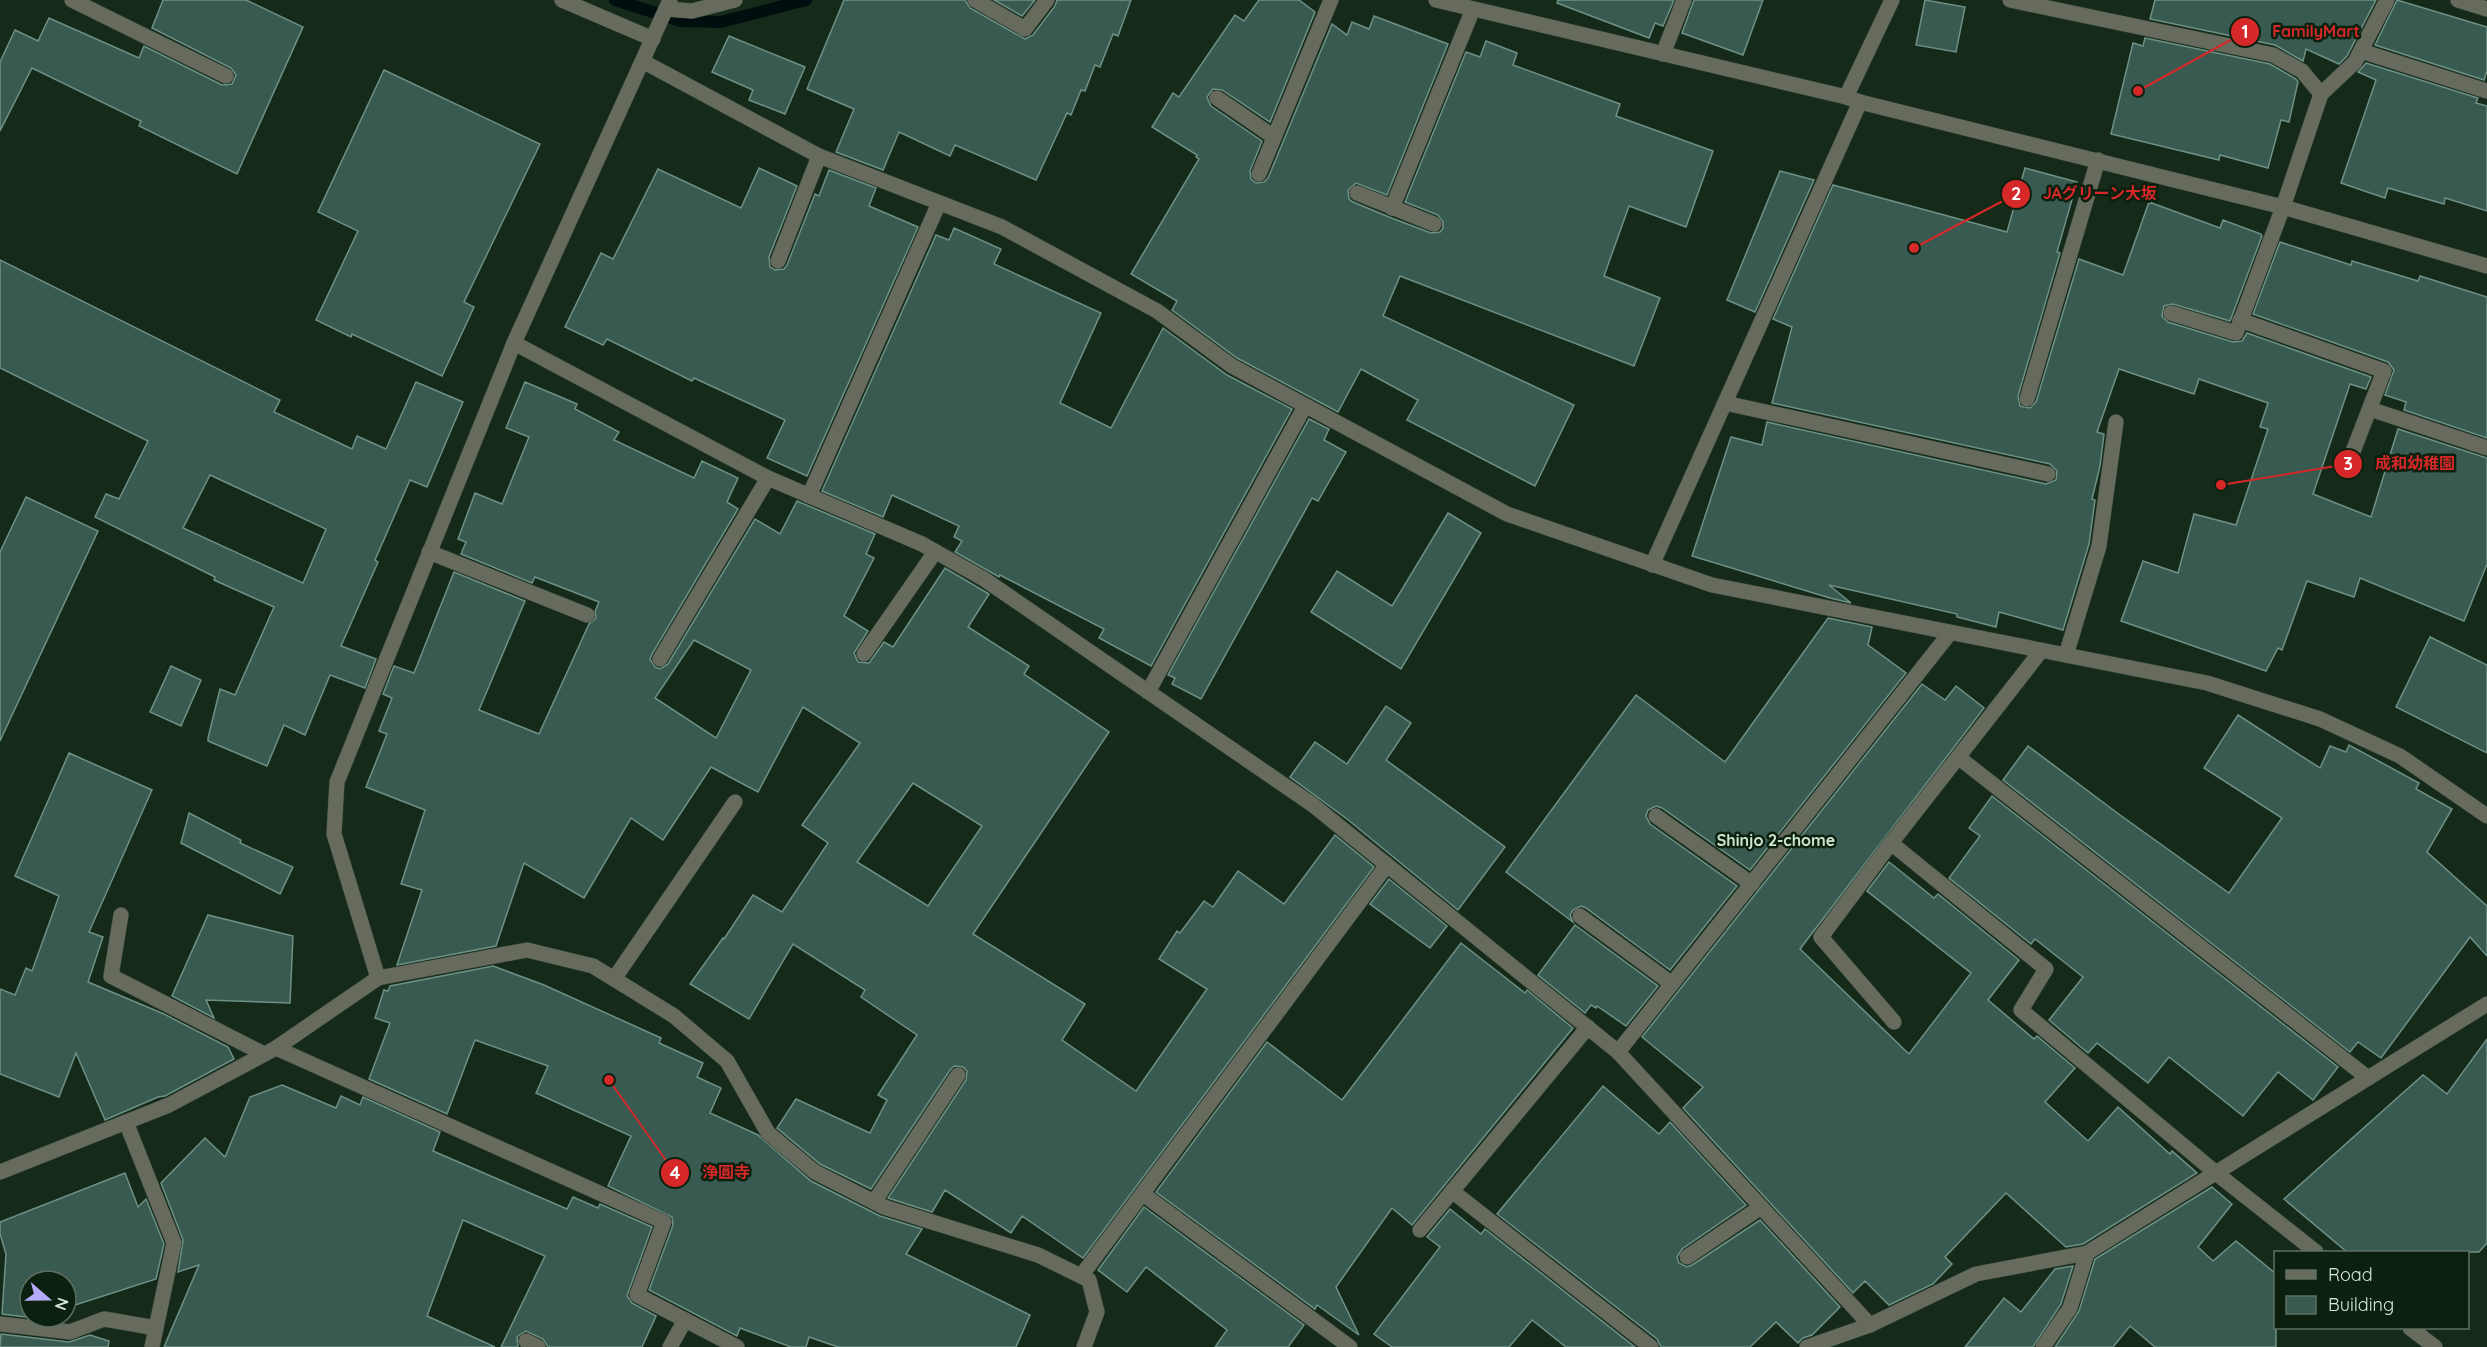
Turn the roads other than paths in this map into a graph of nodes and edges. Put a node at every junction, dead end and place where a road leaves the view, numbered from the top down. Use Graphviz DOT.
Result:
graph roads {
  1 [pos="72,0"];
  2 [pos="562,0"];
  3 [pos="735,0"];
  4 [pos="975,0"];
  5 [pos="1047,0"];
  6 [pos="1331,0"];
  7 [pos="1436,0"];
  8 [pos="1684,0"];
  9 [pos="1892,0"];
  10 [pos="2010,0"];
  11 [pos="2386,0"];
  12 [pos="2458,0"];
  13 [pos="669,5"];
  14 [pos="1473,9"];
  15 [pos="2487,9"];
  16 [pos="653,39"];
  17 [pos="2361,51"];
  18 [pos="1663,54"];
  19 [pos="644,62"];
  20 [pos="226,76"];
  21 [pos="2487,91"];
  22 [pos="2320,94"];
  23 [pos="1217,99"];
  24 [pos="1853,100"];
  25 [pos="1274,137"];
  26 [pos="819,156"];
  27 [pos="2098,160"];
  28 [pos="1259,174"];
  29 [pos="1357,194"];
  30 [pos="939,202"];
  31 [pos="2283,207"];
  32 [pos="1392,208"];
  33 [pos="1434,224"];
  34 [pos="778,261"];
  35 [pos="2487,266"];
  36 [pos="2171,312"];
  37 [pos="2240,320"];
  38 [pos="514,343"];
  39 [pos="2026,399"];
  40 [pos="1725,403"];
  41 [pos="1305,406"];
  42 [pos="2370,409"];
  43 [pos="2116,422"];
  44 [pos="2487,448"];
  45 [pos="2347,467"];
  46 [pos="2048,474"];
  47 [pos="768,478"];
  48 [pos="809,496"];
  49 [pos="429,552"];
  50 [pos="935,552"];
  51 [pos="1652,565"];
  52 [pos="587,615"];
  53 [pos="1950,633"];
  54 [pos="2041,651"];
  55 [pos="864,654"];
  56 [pos="2066,656"];
  57 [pos="660,659"];
  58 [pos="1148,692"];
  59 [pos="1958,757"];
  60 [pos="735,802"];
  61 [pos="1656,816"];
  62 [pos="2487,816"];
  63 [pos="1891,843"];
  64 [pos="1387,865"];
  65 [pos="1752,884"];
  66 [pos="121,915"];
  67 [pos="1580,916"];
  68 [pos="378,978"];
  69 [pos="614,979"];
  70 [pos="1672,984"];
  71 [pos="2487,1004"];
  72 [pos="1894,1022"];
  73 [pos="1588,1027"];
  74 [pos="270,1051"];
  75 [pos="1618,1052"];
  76 [pos="958,1075"];
  77 [pos="2368,1078"];
  78 [pos="126,1122"];
  79 [pos="0,1172"];
  80 [pos="2216,1173"];
  81 [pos="1452,1191"];
  82 [pos="1143,1194"];
  83 [pos="874,1202"];
  84 [pos="1761,1207"];
  85 [pos="1419,1230"];
  86 [pos="2315,1251"];
  87 [pos="2087,1252"];
  88 [pos="1687,1257"];
  89 [pos="1081,1276"];
  90 [pos="685,1320"];
  91 [pos="0,1324"];
  92 [pos="1870,1325"];
  93 [pos="156,1328"];
  94 [pos="2411,1329"];
  95 [pos="152,1347"];
  96 [pos="670,1347"];
  97 [pos="737,1347"];
  98 [pos="1084,1347"];
  99 [pos="1350,1347"];
  100 [pos="1651,1347"];
  101 [pos="1806,1347"];
  102 [pos="2043,1347"];
  103 [pos="2435,1347"];
  1 -- 20 [label="street"];
  2 -- 16 [label="street"];
  3 -- 13 [label="street"];
  4 -- 5 [label="street"];
  6 -- 25 [label="street"];
  7 -- 14 [label="street"];
  8 -- 18 [label="street"];
  9 -- 24 [label="street"];
  10 -- 22 [label="street"];
  11 -- 17 [label="street"];
  12 -- 15 [label="street"];
  13 -- 16 [label="street"];
  14 -- 18 [label="street"];
  14 -- 32 [label="street"];
  16 -- 19 [label="street"];
  17 -- 21 [label="street"];
  17 -- 22 [label="street"];
  18 -- 24 [label="street"];
  19 -- 26 [label="street"];
  19 -- 38 [label="street"];
  22 -- 31 [label="street"];
  23 -- 25 [label="street"];
  24 -- 27 [label="street"];
  24 -- 40 [label="street"];
  25 -- 28 [label="street"];
  26 -- 30 [label="street"];
  26 -- 34 [label="street"];
  27 -- 31 [label="street"];
  27 -- 39 [label="street"];
  29 -- 32 [label="street"];
  30 -- 41 [label="street"];
  30 -- 48 [label="street"];
  31 -- 35 [label="street"];
  31 -- 37 [label="street"];
  32 -- 33 [label="street"];
  36 -- 37 [label="street"];
  37 -- 42 [label="street"];
  38 -- 47 [label="street"];
  38 -- 49 [label="street"];
  40 -- 46 [label="street"];
  40 -- 51 [label="street"];
  41 -- 51 [label="street"];
  41 -- 58 [label="street"];
  42 -- 44 [label="street"];
  42 -- 45 [label="street"];
  43 -- 56 [label="street"];
  47 -- 48 [label="street"];
  47 -- 57 [label="street"];
  48 -- 50 [label="street"];
  49 -- 52 [label="street"];
  49 -- 68 [label="street"];
  50 -- 55 [label="street"];
  50 -- 58 [label="street"];
  51 -- 53 [label="street"];
  53 -- 54 [label="street"];
  53 -- 65 [label="street"];
  54 -- 56 [label="street"];
  54 -- 59 [label="street"];
  56 -- 62 [label="street"];
  58 -- 64 [label="street"];
  59 -- 63 [label="street"];
  59 -- 77 [label="street"];
  60 -- 69 [label="street"];
  61 -- 65 [label="street"];
  63 -- 72 [label="street"];
  63 -- 80 [label="street"];
  64 -- 73 [label="street"];
  64 -- 82 [label="street"];
  65 -- 70 [label="street"];
  66 -- 74 [label="street"];
  67 -- 70 [label="street"];
  68 -- 69 [label="street"];
  68 -- 74 [label="street"];
  69 -- 83 [label="street"];
  70 -- 75 [label="street"];
  71 -- 77 [label="street"];
  73 -- 75 [label="street"];
  73 -- 81 [label="street"];
  74 -- 78 [label="street"];
  74 -- 90 [label="street"];
  75 -- 84 [label="street"];
  76 -- 83 [label="street"];
  77 -- 80 [label="street"];
  78 -- 79 [label="street"];
  78 -- 93 [label="street"];
  80 -- 86 [label="street"];
  80 -- 87 [label="street"];
  81 -- 85 [label="street"];
  81 -- 100 [label="street"];
  82 -- 89 [label="street"];
  82 -- 99 [label="street"];
  83 -- 89 [label="street"];
  84 -- 88 [label="street"];
  84 -- 92 [label="street"];
  87 -- 92 [label="street"];
  87 -- 102 [label="street"];
  89 -- 98 [label="street"];
  90 -- 96 [label="street"];
  90 -- 97 [label="street"];
  91 -- 93 [label="street"];
  92 -- 101 [label="street"];
  93 -- 95 [label="street"];
  94 -- 103 [label="street"];
}
